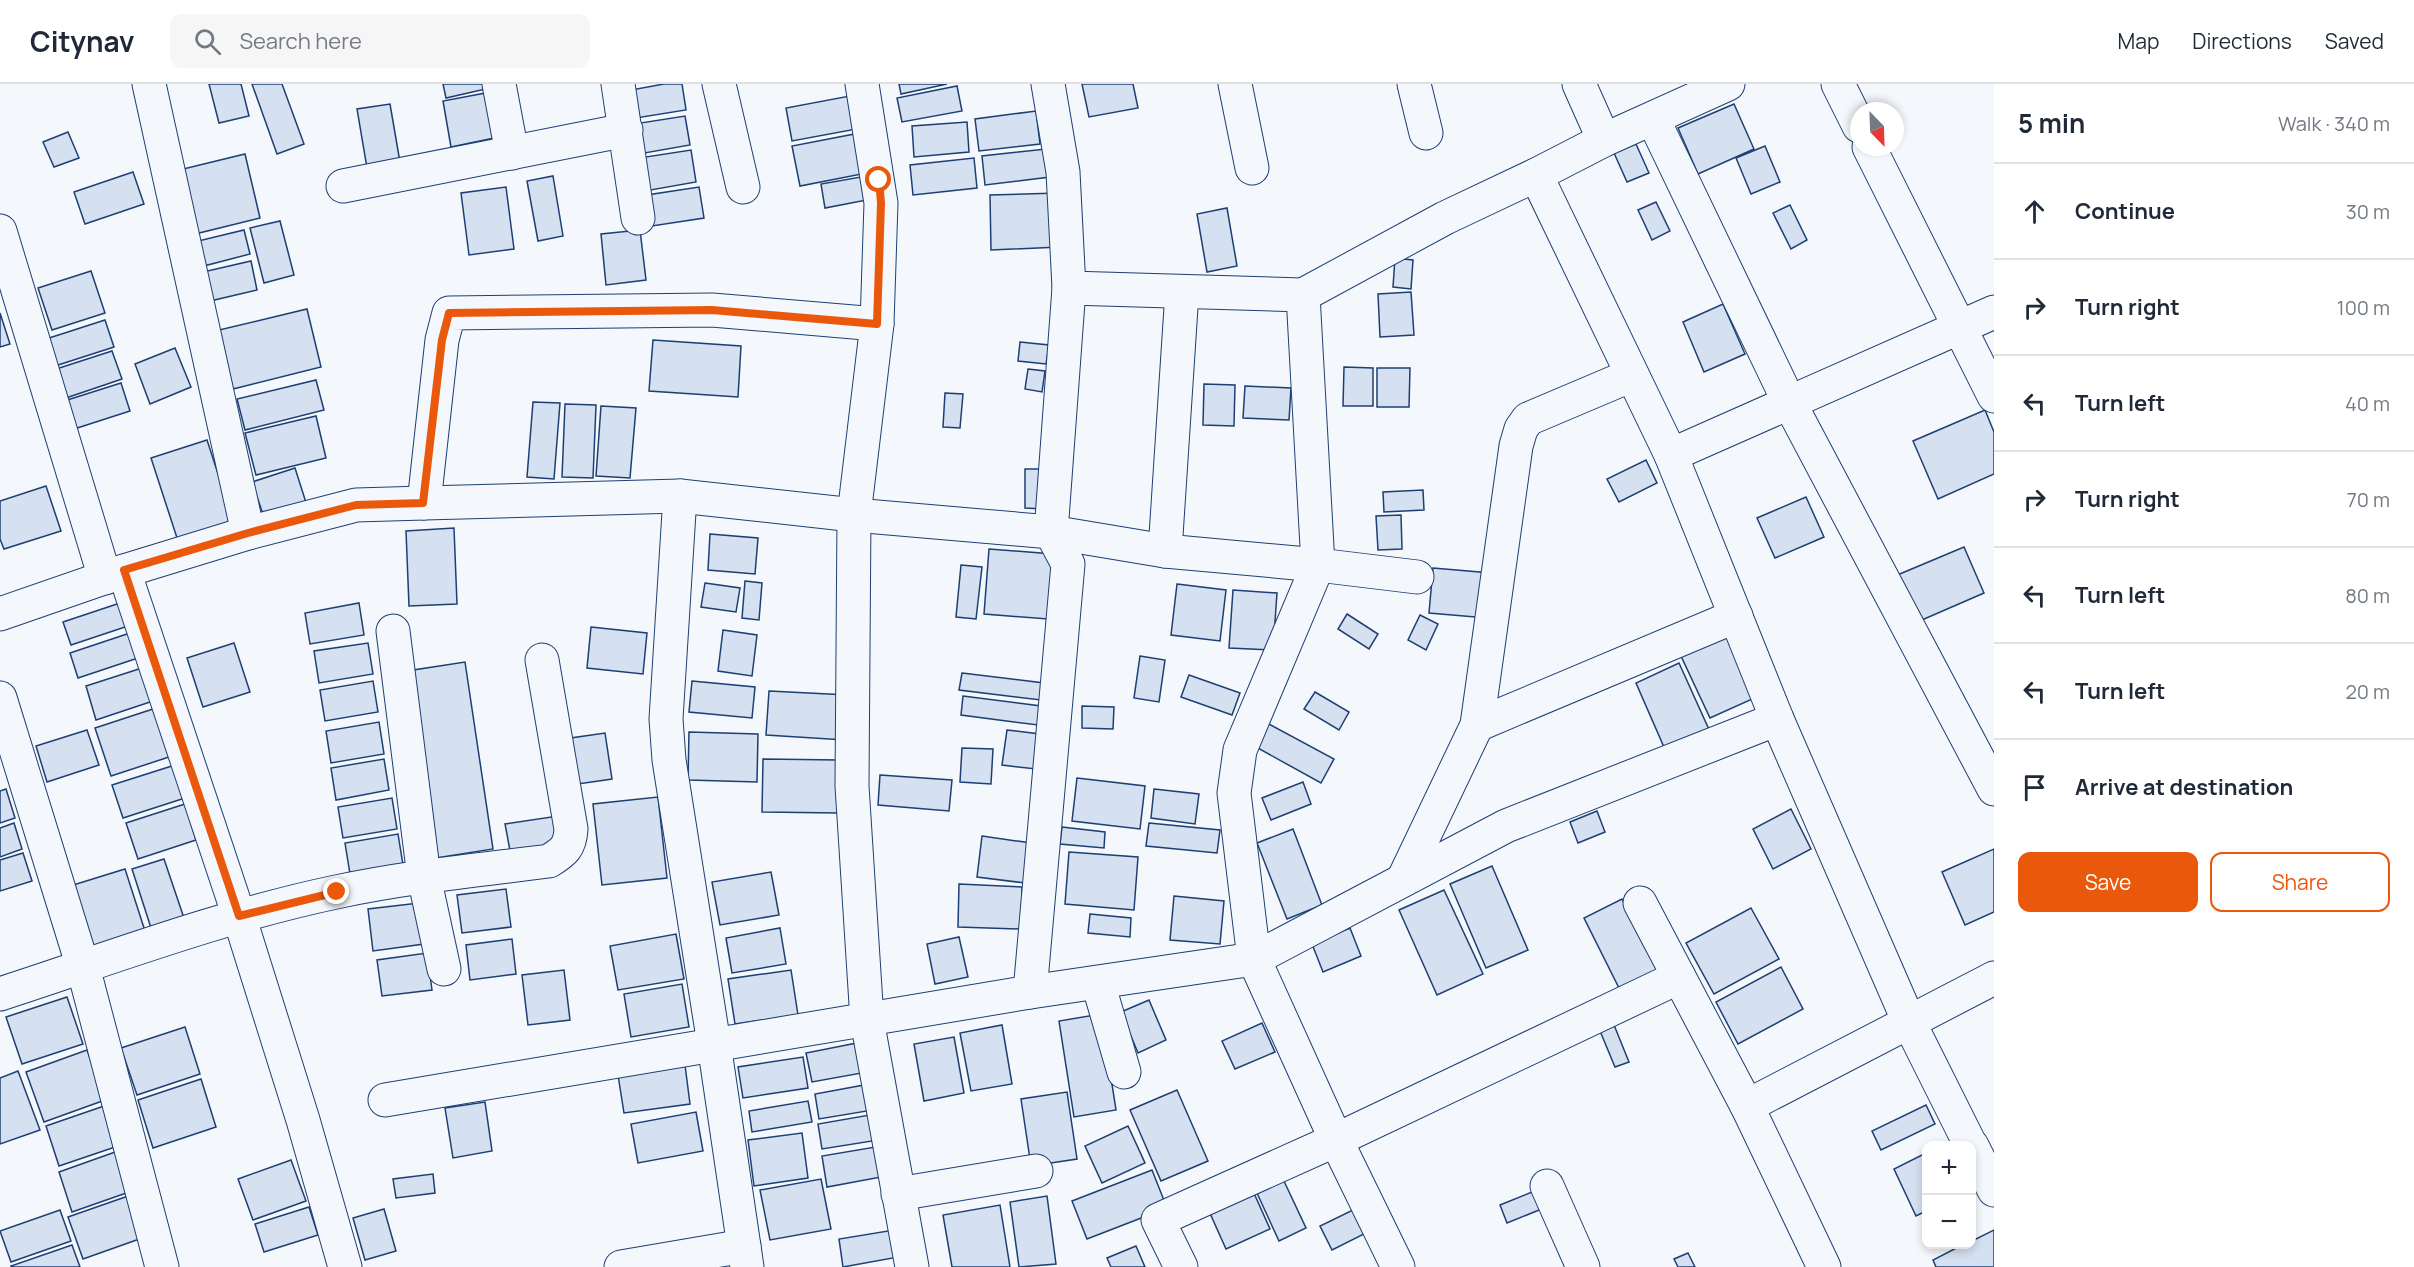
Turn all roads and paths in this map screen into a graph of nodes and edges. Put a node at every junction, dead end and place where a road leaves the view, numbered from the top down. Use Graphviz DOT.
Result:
graph roads {
  1 [pos="149,84"];
  2 [pos="499,84"];
  3 [pos="618,84"];
  4 [pos="719,84"];
  5 [pos="862,84"];
  6 [pos="1048,84"];
  7 [pos="1235,84"];
  8 [pos="1414,84"];
  9 [pos="1580,84"];
  10 [pos="1838,84"];
  11 [pos="1716,86"];
  12 [pos="1850,108"];
  13 [pos="1653,119"];
  14 [pos="626,130"];
  15 [pos="1426,133"];
  16 [pos="1604,140"];
  17 [pos="512,153"];
  18 [pos="1874,156"];
  19 [pos="1252,168"];
  20 [pos="1536,176"];
  21 [pos="343,186"];
  22 [pos="743,187"];
  23 [pos="638,218"];
  24 [pos="0,231"];
  25 [pos="1069,288"];
  26 [pos="1182,292"];
  27 [pos="1303,295"];
  28 [pos="1994,312"];
  29 [pos="877,324"];
  30 [pos="1959,327"];
  31 [pos="1632,375"];
  32 [pos="1994,396"];
  33 [pos="1789,402"];
  34 [pos="1671,455"];
  35 [pos="680,496"];
  36 [pos="423,503"];
  37 [pos="854,515"];
  38 [pos="1051,532"];
  39 [pos="248,533"];
  40 [pos="1165,551"];
  41 [pos="1318,565"];
  42 [pos="114,574"];
  43 [pos="1417,577"];
  44 [pos="0,614"];
  45 [pos="1736,616"];
  46 [pos="393,631"];
  47 [pos="542,660"];
  48 [pos="0,698"];
  49 [pos="1777,719"];
  50 [pos="1477,725"];
  51 [pos="1994,789"];
  52 [pos="424,877"];
  53 [pos="1403,880"];
  54 [pos="1640,903"];
  55 [pos="239,916"];
  56 [pos="1254,959"];
  57 [pos="83,967"];
  58 [pos="444,969"];
  59 [pos="1679,977"];
  60 [pos="1994,978"];
  61 [pos="1098,983"];
  62 [pos="1029,992"];
  63 [pos="0,994"];
  64 [pos="867,1020"];
  65 [pos="1909,1022"];
  66 [pos="714,1044"];
  67 [pos="1124,1071"];
  68 [pos="385,1100"];
  69 [pos="1747,1106"];
  70 [pos="1336,1140"];
  71 [pos="1968,1141"];
  72 [pos="1976,1156"];
  73 [pos="1036,1171"];
  74 [pos="1547,1186"];
  75 [pos="1994,1190"];
  76 [pos="898,1194"];
  77 [pos="745,1256"];
  78 [pos="162,1267"];
  79 [pos="345,1267"];
  80 [pos="621,1267"];
  81 [pos="912,1267"];
  82 [pos="1181,1267"];
  83 [pos="1398,1267"];
  84 [pos="1583,1267"];
  85 [pos="1824,1267"];
  1 -- 39 [label="street"];
  2 -- 17 [label="street"];
  3 -- 14 [label="street"];
  4 -- 22 [label="street"];
  5 -- 29 [label="street"];
  6 -- 25 [label="street"];
  7 -- 19 [label="street"];
  8 -- 15 [label="street"];
  9 -- 16 [label="street"];
  10 -- 12 [label="street"];
  11 -- 13 [label="street"];
  13 -- 16 [label="street"];
  13 -- 33 [label="street"];
  14 -- 17 [label="street"];
  14 -- 23 [label="street"];
  16 -- 20 [label="street"];
  17 -- 21 [label="street"];
  18 -- 30 [label="street"];
  20 -- 27 [label="street"];
  20 -- 31 [label="street"];
  24 -- 42 [label="street"];
  25 -- 26 [label="street"];
  25 -- 38 [label="street"];
  26 -- 27 [label="street"];
  26 -- 40 [label="street"];
  27 -- 41 [label="street"];
  28 -- 30 [label="street"];
  29 -- 36 [label="street"];
  29 -- 37 [label="street"];
  30 -- 32 [label="street"];
  30 -- 33 [label="street"];
  31 -- 34 [label="street"];
  31 -- 50 [label="street"];
  33 -- 34 [label="street"];
  33 -- 51 [label="street"];
  34 -- 45 [label="street"];
  35 -- 36 [label="street"];
  35 -- 37 [label="street"];
  35 -- 66 [label="street"];
  36 -- 39 [label="street"];
  37 -- 38 [label="street"];
  37 -- 64 [label="street"];
  38 -- 40 [label="street"];
  38 -- 62 [label="street"];
  39 -- 42 [label="street"];
  40 -- 41 [label="street"];
  41 -- 43 [label="street"];
  41 -- 56 [label="street"];
  42 -- 44 [label="street"];
  42 -- 55 [label="street"];
  45 -- 49 [label="street"];
  45 -- 50 [label="street"];
  46 -- 52 [label="street"];
  47 -- 52 [label="street"];
  48 -- 57 [label="street"];
  49 -- 53 [label="street"];
  49 -- 65 [label="street"];
  50 -- 53 [label="street"];
  52 -- 55 [label="street"];
  52 -- 58 [label="street"];
  53 -- 56 [label="street"];
  54 -- 59 [label="street"];
  55 -- 57 [label="street"];
  55 -- 79 [label="street"];
  56 -- 61 [label="street"];
  56 -- 70 [label="street"];
  57 -- 63 [label="street"];
  57 -- 78 [label="street"];
  59 -- 69 [label="street"];
  59 -- 70 [label="street"];
  60 -- 65 [label="street"];
  61 -- 62 [label="street"];
  61 -- 67 [label="street"];
  62 -- 64 [label="street"];
  64 -- 66 [label="street"];
  64 -- 76 [label="street"];
  65 -- 69 [label="street"];
  65 -- 71 [label="street"];
  66 -- 68 [label="street"];
  66 -- 77 [label="street"];
  69 -- 85 [label="street"];
  70 -- 82 [label="street"];
  70 -- 83 [label="street"];
  72 -- 75 [label="street"];
  73 -- 76 [label="street"];
  74 -- 84 [label="street"];
  76 -- 81 [label="street"];
  77 -- 80 [label="street"];
}
